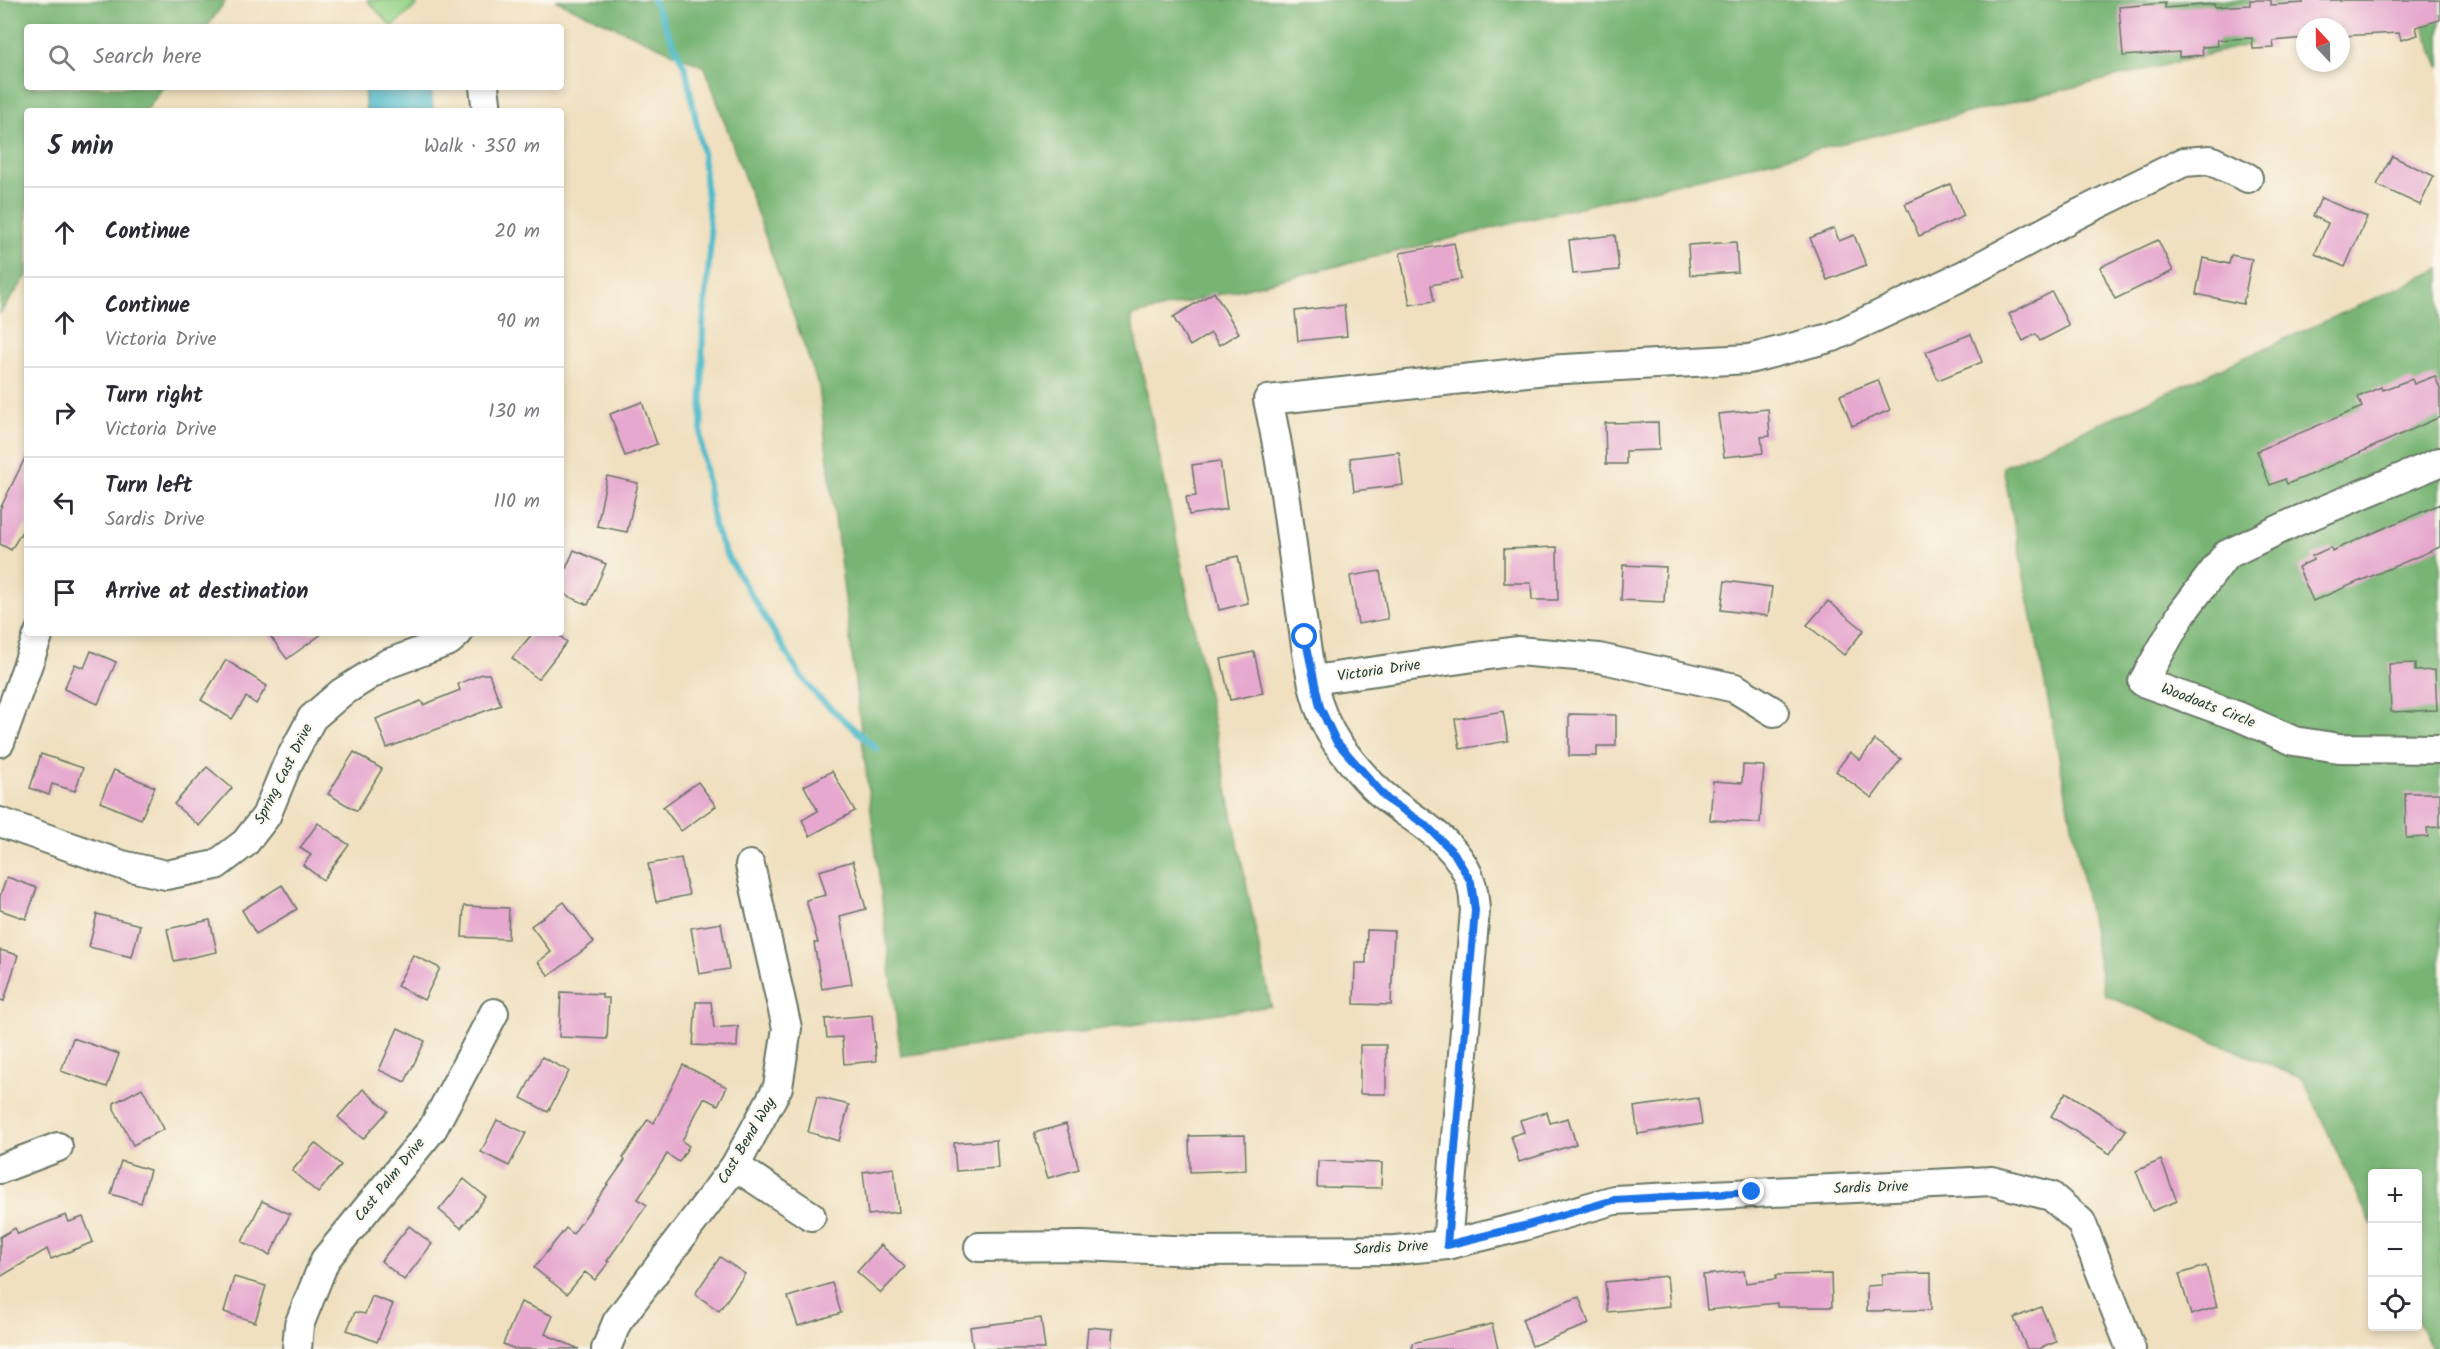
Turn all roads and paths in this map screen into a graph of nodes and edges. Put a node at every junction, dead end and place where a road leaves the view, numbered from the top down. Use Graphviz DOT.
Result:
graph roads {
  1 [pos="484,90"];
  2 [pos="487,108"];
  3 [pos="2248,178"];
  4 [pos="2440,462"];
  5 [pos="38,636"];
  6 [pos="455,636"];
  7 [pos="1313,680"];
  8 [pos="1774,712"];
  9 [pos="0,742"];
  10 [pos="2440,749"];
  11 [pos="0,822"];
  12 [pos="750,865"];
  13 [pos="494,1013"];
  14 [pos="58,1147"];
  15 [pos="735,1166"];
  16 [pos="0,1169"];
  17 [pos="811,1216"];
  18 [pos="1447,1245"];
  19 [pos="979,1247"];
  20 [pos="297,1349"];
  21 [pos="606,1349"];
  22 [pos="2131,1349"];
  1 -- 2 [label="street"];
  3 -- 7 [label="street"];
  4 -- 10 [label="street, Woodoats Circle"];
  5 -- 9 [label="street"];
  6 -- 11 [label="street, Spring Cast Drive"];
  7 -- 8 [label="street, Victoria Drive"];
  7 -- 18 [label="street"];
  12 -- 15 [label="street, Cast Bend Way"];
  13 -- 20 [label="street, Cast Palm Drive"];
  14 -- 16 [label="street"];
  15 -- 17 [label="street"];
  15 -- 21 [label="street, Cast Bend Way"];
  18 -- 19 [label="street, Sardis Drive"];
  18 -- 22 [label="street, Sardis Drive"];
}
